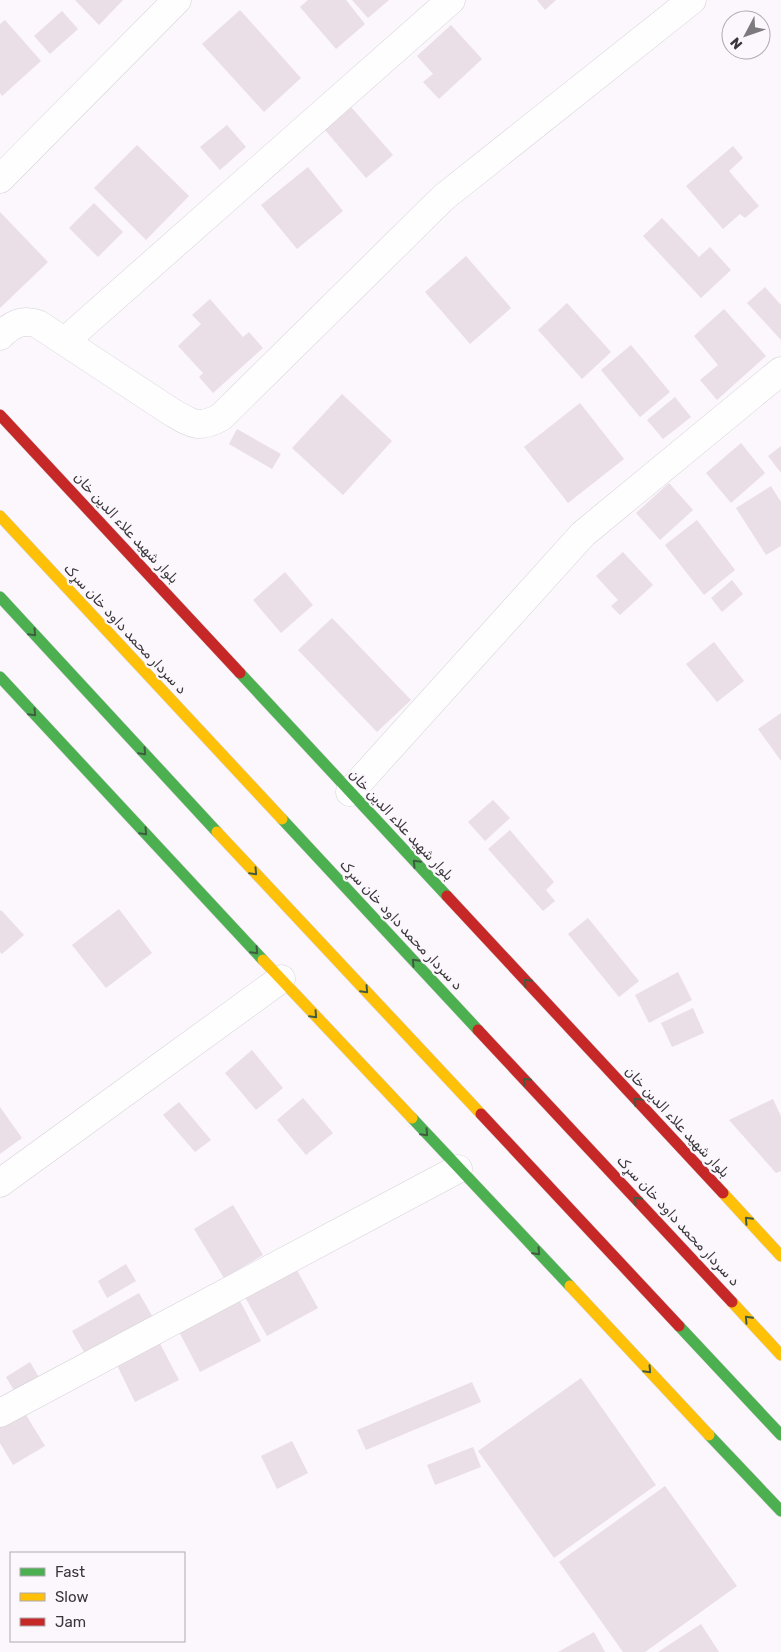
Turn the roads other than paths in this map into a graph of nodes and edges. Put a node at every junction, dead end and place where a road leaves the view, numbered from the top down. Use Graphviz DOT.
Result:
graph roads {
  1 [pos="176,0"];
  2 [pos="451,0"];
  3 [pos="692,0"];
  4 [pos="0,179"];
  5 [pos="0,336"];
  6 [pos="64,341"];
  7 [pos="781,371"];
  8 [pos="0,414"];
  9 [pos="0,516"];
  10 [pos="0,597"];
  11 [pos="0,677"];
  12 [pos="350,792"];
  13 [pos="281,979"];
  14 [pos="458,1169"];
  15 [pos="0,1183"];
  16 [pos="781,1256"];
  17 [pos="781,1354"];
  18 [pos="0,1413"];
  19 [pos="781,1435"];
  20 [pos="781,1511"];
  1 -- 4 [label="street"];
  2 -- 6 [label="street"];
  3 -- 6 [label="street"];
  5 -- 6 [label="street"];
  7 -- 12 [label="street"];
  8 -- 12 [label="main road, بلوار شهید علاء الدین خان"];
  17 -- 9 [label="main road, د سردار محمد داود خان سړک, one-way"];
  10 -- 19 [label="main road, one-way"];
  11 -- 13 [label="main road, one-way"];
  16 -- 12 [label="main road, بلوار شهید علاء الدین خان, one-way"];
  13 -- 14 [label="main road, one-way"];
  13 -- 15 [label="street"];
  14 -- 18 [label="street"];
  14 -- 20 [label="main road, one-way"];
}
